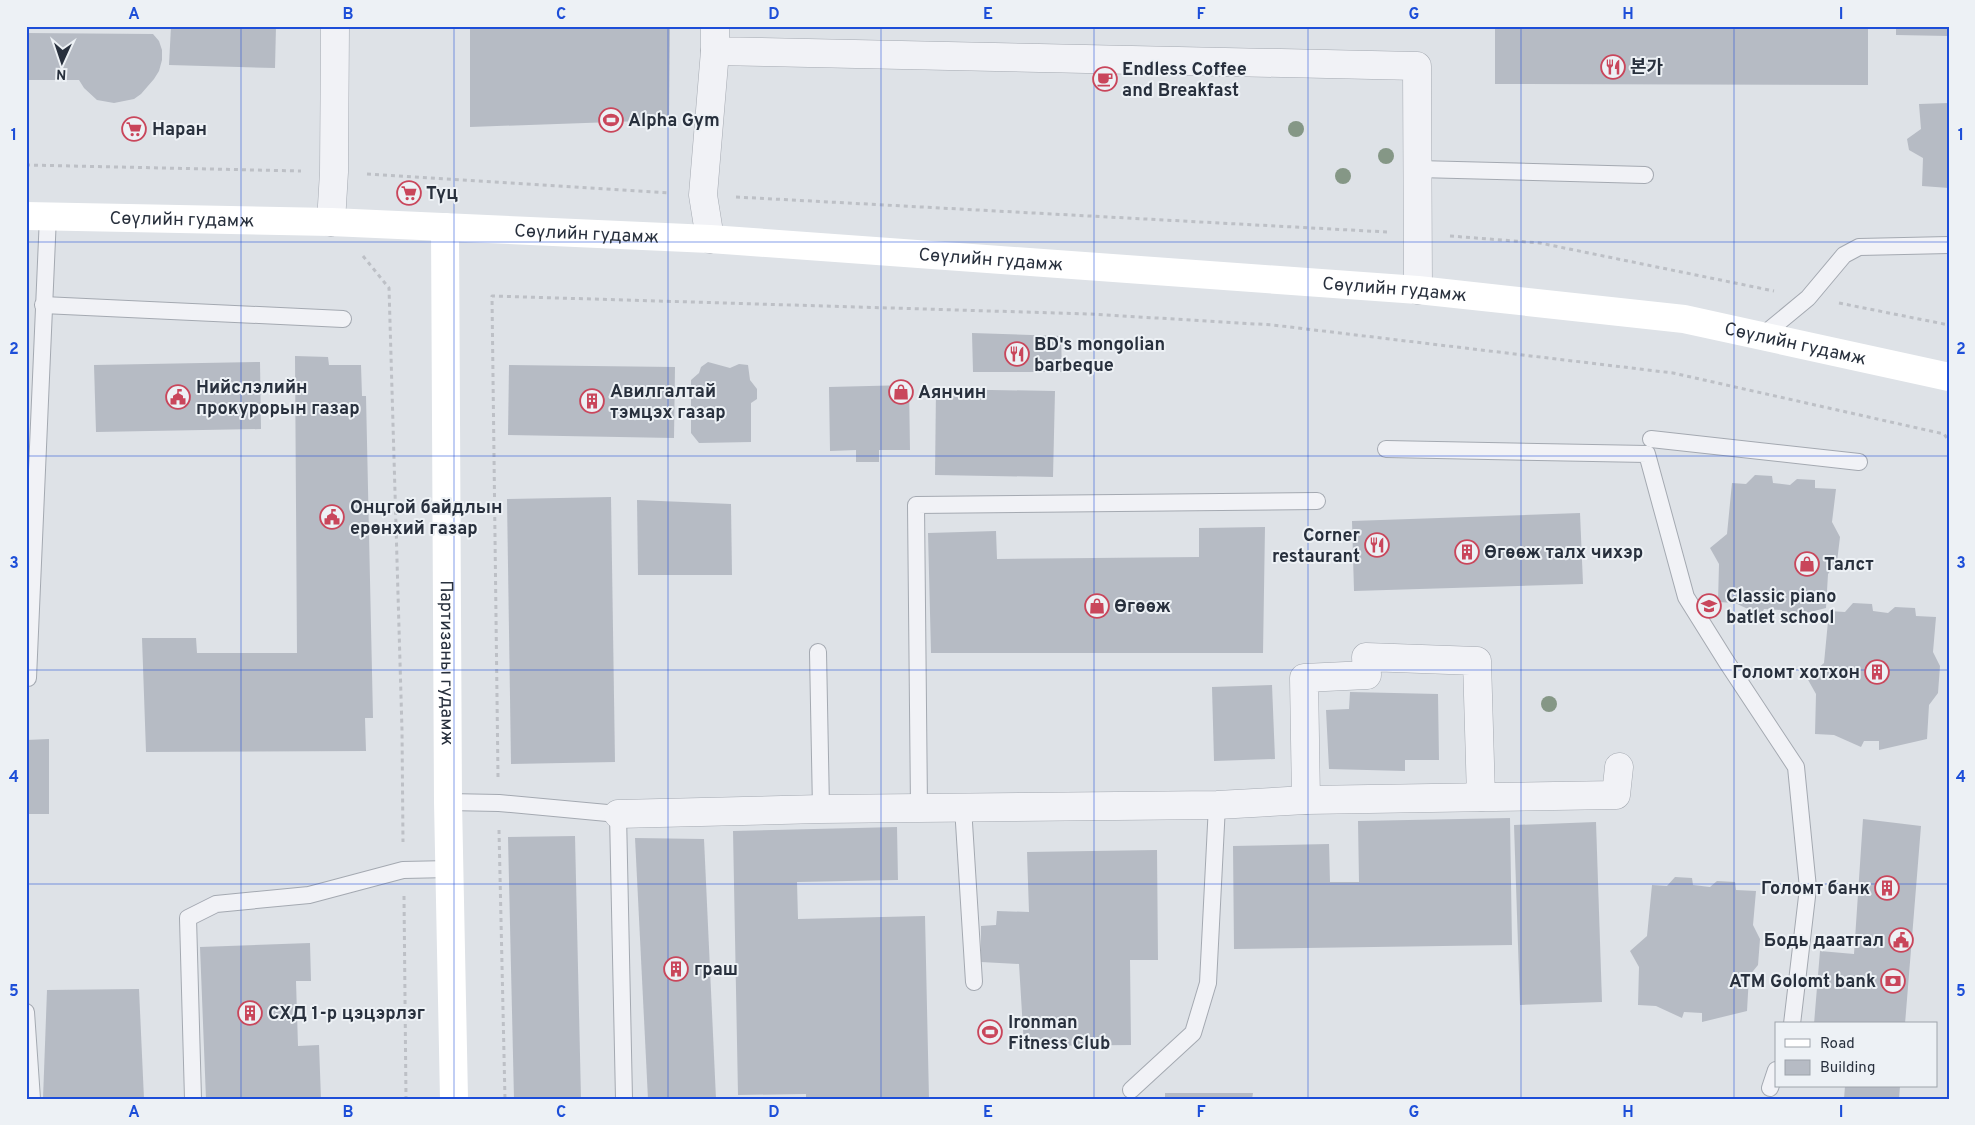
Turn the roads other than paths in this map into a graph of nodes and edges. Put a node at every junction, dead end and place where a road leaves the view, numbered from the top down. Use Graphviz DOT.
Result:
graph roads {
  1 [pos="335,26"];
  2 [pos="715,39"];
  3 [pos="1418,169"];
  4 [pos="1645,175"];
  5 [pos="37,216"];
  6 [pos="331,222"];
  7 [pos="445,227"];
  8 [pos="710,239"];
  9 [pos="1949,245"];
  10 [pos="1418,290"];
  11 [pos="43,305"];
  12 [pos="343,320"];
  13 [pos="1762,336"];
  14 [pos="1949,377"];
  15 [pos="1651,440"];
  16 [pos="1386,449"];
  17 [pos="1859,462"];
  18 [pos="1317,501"];
  19 [pos="818,652"];
  20 [pos="28,678"];
  21 [pos="1619,767"];
  22 [pos="1481,797"];
  23 [pos="1306,800"];
  24 [pos="448,802"];
  25 [pos="1217,805"];
  26 [pos="963,807"];
  27 [pos="918,808"];
  28 [pos="821,809"];
  29 [pos="618,814"];
  30 [pos="450,869"];
  31 [pos="974,982"];
  32 [pos="26,1012"];
  33 [pos="1792,1022"];
  34 [pos="1775,1073"];
  35 [pos="1770,1088"];
  36 [pos="1131,1090"];
  37 [pos="32,1099"];
  38 [pos="193,1099"];
  39 [pos="454,1099"];
  40 [pos="624,1099"];
  1 -- 6 [label="street"];
  2 -- 3 [label="street"];
  2 -- 8 [label="street"];
  3 -- 4 [label="lane"];
  3 -- 10 [label="street"];
  5 -- 6 [label="main road, Сөүлийн гудамж"];
  5 -- 11 [label="lane"];
  6 -- 7 [label="main road, Сөүлийн гудамж"];
  7 -- 8 [label="main road, Сөүлийн гудамж"];
  7 -- 24 [label="main road, Партизаны гудамж"];
  8 -- 10 [label="main road, Сөүлийн гудамж"];
  9 -- 13 [label="lane"];
  10 -- 13 [label="main road, Сөүлийн гудамж"];
  11 -- 12 [label="lane"];
  11 -- 20 [label="lane"];
  13 -- 14 [label="main road, Сөүлийн гудамж"];
  15 -- 17 [label="lane"];
  16 -- 33 [label="lane"];
  18 -- 27 [label="lane"];
  19 -- 28 [label="lane"];
  21 -- 22 [label="street"];
  22 -- 23 [label="street"];
  22 -- 23 [label="street"];
  23 -- 25 [label="street"];
  24 -- 29 [label="lane"];
  24 -- 30 [label="main road, Партизаны гудамж"];
  25 -- 26 [label="street"];
  25 -- 36 [label="lane"];
  26 -- 27 [label="street"];
  26 -- 31 [label="lane"];
  27 -- 28 [label="street"];
  28 -- 29 [label="street"];
  29 -- 40 [label="lane"];
  30 -- 38 [label="lane"];
  30 -- 39 [label="main road, Партизаны гудамж"];
  32 -- 37 [label="lane"];
  34 -- 35 [label="lane"];
}
